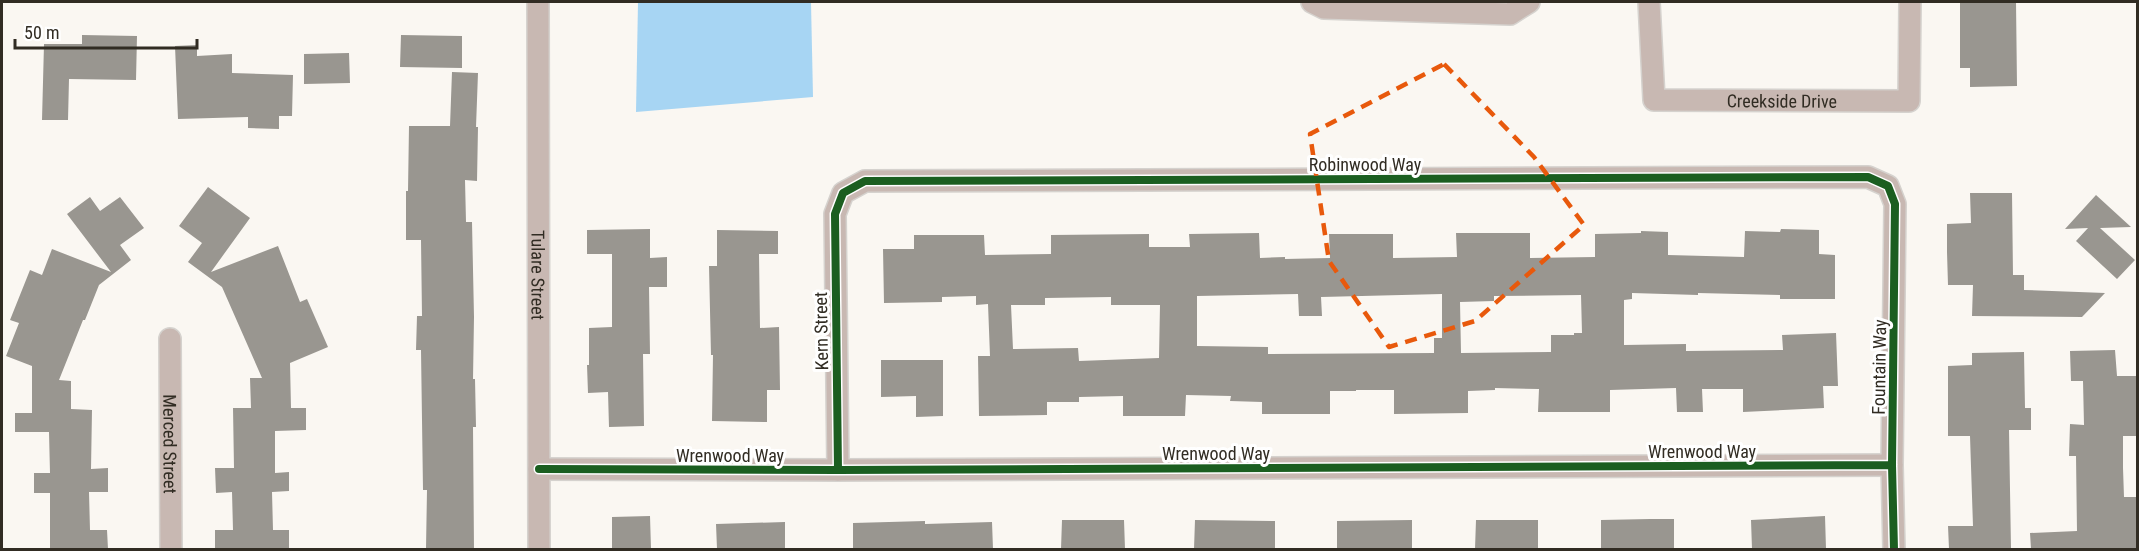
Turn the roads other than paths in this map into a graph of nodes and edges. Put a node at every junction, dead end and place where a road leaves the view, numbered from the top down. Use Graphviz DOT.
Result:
graph roads {
  1 [pos="538,2"];
  2 [pos="1312,2"];
  3 [pos="1528,2"];
  4 [pos="1649,2"];
  5 [pos="1910,2"];
  6 [pos="1888,186"];
  7 [pos="843,193"];
  8 [pos="170,339"];
  9 [pos="1892,465"];
  10 [pos="539,469"];
  11 [pos="838,470"];
  12 [pos="171,549"];
  13 [pos="539,549"];
  14 [pos="1894,549"];
  1 -- 10 [label="street, Tulare Street"];
  2 -- 3 [label="street"];
  4 -- 5 [label="street, Creekside Drive"];
  6 -- 7 [label="street, Robinwood Way"];
  6 -- 9 [label="street, Fountain Way"];
  7 -- 11 [label="street, Kern Street"];
  8 -- 12 [label="street, Merced Street"];
  9 -- 11 [label="street, Wrenwood Way"];
  9 -- 14 [label="street, Fountain Way"];
  10 -- 11 [label="street, Wrenwood Way"];
  10 -- 13 [label="street, Tulare Street"];
}
